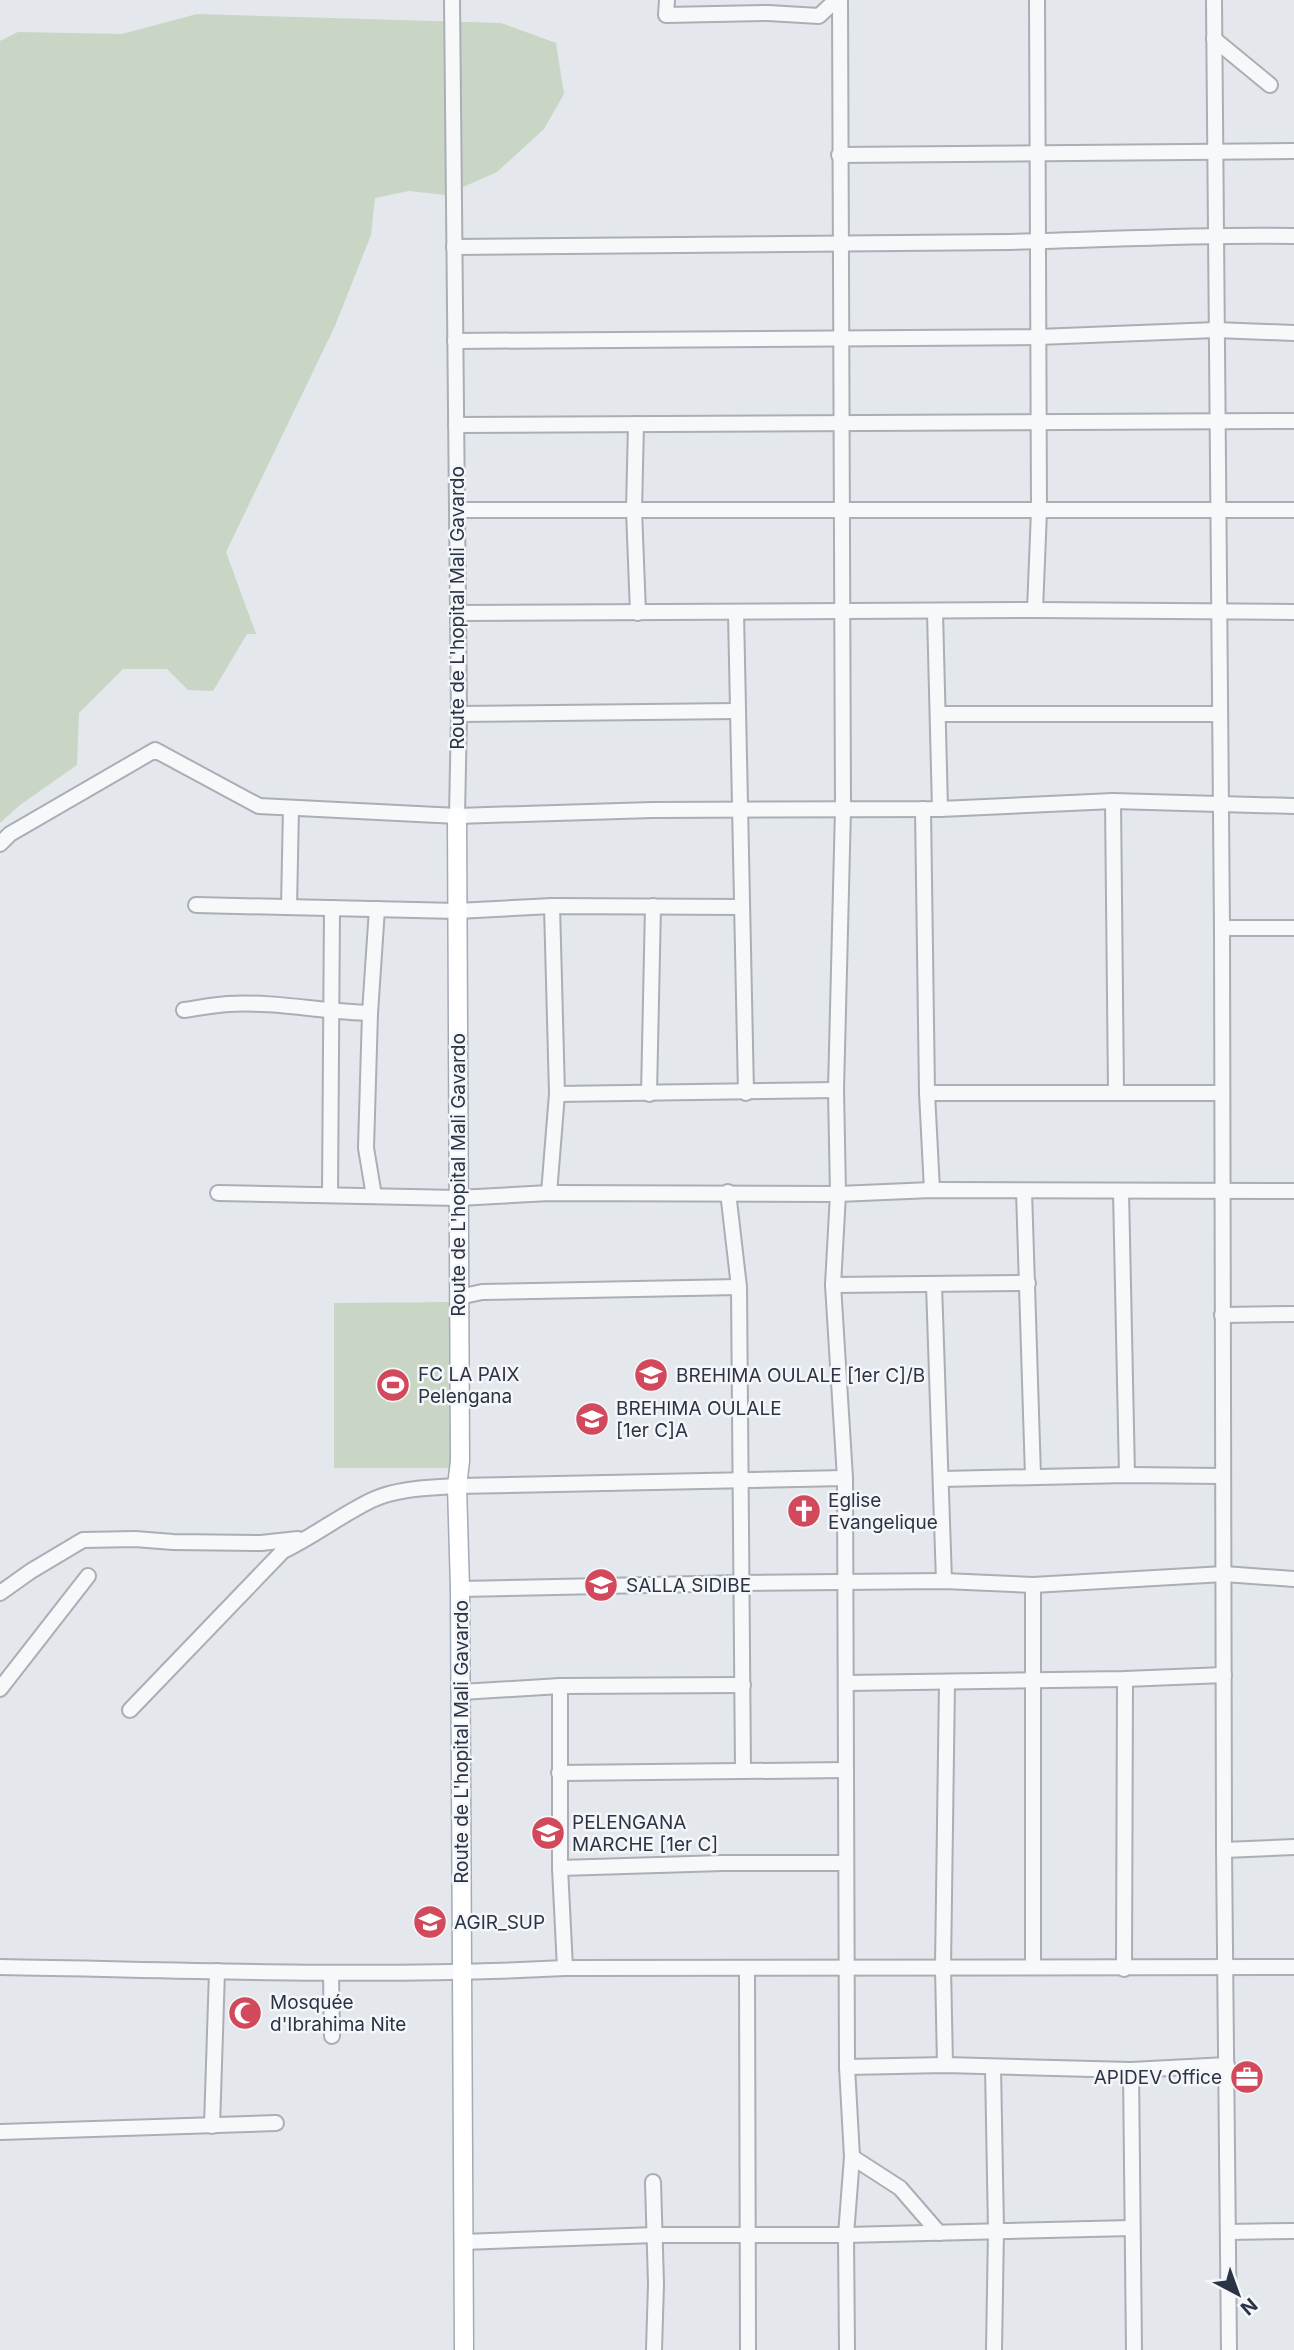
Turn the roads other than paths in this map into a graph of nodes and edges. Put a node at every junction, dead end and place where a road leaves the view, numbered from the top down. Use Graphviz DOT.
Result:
graph roads {
  1 [pos="452,0"];
  2 [pos="667,0"];
  3 [pos="838,0"];
  4 [pos="1037,0"];
  5 [pos="1214,0"];
  6 [pos="1214,39"];
  7 [pos="1270,85"];
  8 [pos="1215,151"];
  9 [pos="1294,151"];
  10 [pos="1038,153"];
  11 [pos="839,155"];
  12 [pos="1215,234"];
  13 [pos="1294,236"];
  14 [pos="1038,241"];
  15 [pos="841,244"];
  16 [pos="454,247"];
  17 [pos="1216,330"];
  18 [pos="1294,333"];
  19 [pos="1038,337"];
  20 [pos="841,338"];
  21 [pos="455,341"];
  22 [pos="1217,421"];
  23 [pos="1294,421"];
  24 [pos="841,422"];
  25 [pos="1039,422"];
  26 [pos="636,424"];
  27 [pos="456,425"];
  28 [pos="1217,508"];
  29 [pos="457,510"];
  30 [pos="634,510"];
  31 [pos="1294,510"];
  32 [pos="842,511"];
  33 [pos="1039,511"];
  34 [pos="1035,610"];
  35 [pos="736,612"];
  36 [pos="842,612"];
  37 [pos="935,612"];
  38 [pos="1218,612"];
  39 [pos="1294,612"];
  40 [pos="458,613"];
  41 [pos="638,613"];
  42 [pos="738,711"];
  43 [pos="459,714"];
  44 [pos="938,714"];
  45 [pos="1219,714"];
  46 [pos="1113,801"];
  47 [pos="1219,803"];
  48 [pos="1294,806"];
  49 [pos="291,808"];
  50 [pos="843,809"];
  51 [pos="923,809"];
  52 [pos="940,809"];
  53 [pos="740,810"];
  54 [pos="457,816"];
  55 [pos="0,844"];
  56 [pos="196,905"];
  57 [pos="552,906"];
  58 [pos="653,906"];
  59 [pos="289,907"];
  60 [pos="742,907"];
  61 [pos="332,908"];
  62 [pos="377,909"];
  63 [pos="457,911"];
  64 [pos="1222,928"];
  65 [pos="1294,928"];
  66 [pos="184,1010"];
  67 [pos="332,1013"];
  68 [pos="370,1013"];
  69 [pos="836,1090"];
  70 [pos="1116,1092"];
  71 [pos="746,1093"];
  72 [pos="927,1093"];
  73 [pos="1221,1093"];
  74 [pos="557,1094"];
  75 [pos="649,1094"];
  76 [pos="932,1190"];
  77 [pos="1024,1191"];
  78 [pos="1121,1191"];
  79 [pos="1294,1191"];
  80 [pos="729,1192"];
  81 [pos="1221,1192"];
  82 [pos="218,1193"];
  83 [pos="549,1193"];
  84 [pos="838,1194"];
  85 [pos="330,1195"];
  86 [pos="374,1196"];
  87 [pos="458,1198"];
  88 [pos="1028,1283"];
  89 [pos="833,1285"];
  90 [pos="934,1285"];
  91 [pos="740,1287"];
  92 [pos="459,1297"];
  93 [pos="1294,1314"];
  94 [pos="1222,1315"];
  95 [pos="1127,1475"];
  96 [pos="1033,1476"];
  97 [pos="1223,1476"];
  98 [pos="741,1478"];
  99 [pos="845,1478"];
  100 [pos="942,1479"];
  101 [pos="457,1486"];
  102 [pos="310,1538"];
  103 [pos="1224,1574"];
  104 [pos="89,1576"];
  105 [pos="1294,1579"];
  106 [pos="944,1581"];
  107 [pos="845,1582"];
  108 [pos="743,1583"];
  109 [pos="1033,1585"];
  110 [pos="460,1589"];
  111 [pos="0,1593"];
  112 [pos="1224,1675"];
  113 [pos="1125,1679"];
  114 [pos="1032,1681"];
  115 [pos="947,1682"];
  116 [pos="845,1683"];
  117 [pos="743,1685"];
  118 [pos="560,1686"];
  119 [pos="0,1689"];
  120 [pos="461,1692"];
  121 [pos="130,1710"];
  122 [pos="846,1770"];
  123 [pos="743,1771"];
  124 [pos="559,1773"];
  125 [pos="1294,1847"];
  126 [pos="1224,1850"];
  127 [pos="846,1863"];
  128 [pos="561,1868"];
  129 [pos="0,1967"];
  130 [pos="1033,1967"];
  131 [pos="1226,1967"];
  132 [pos="1294,1967"];
  133 [pos="565,1968"];
  134 [pos="747,1968"];
  135 [pos="846,1968"];
  136 [pos="943,1968"];
  137 [pos="1124,1969"];
  138 [pos="217,1971"];
  139 [pos="331,1973"];
  140 [pos="462,1973"];
  141 [pos="332,2036"];
  142 [pos="945,2065"];
  143 [pos="1227,2065"];
  144 [pos="846,2067"];
  145 [pos="993,2067"];
  146 [pos="1130,2070"];
  147 [pos="276,2123"];
  148 [pos="212,2126"];
  149 [pos="0,2132"];
  150 [pos="852,2157"];
  151 [pos="653,2182"];
  152 [pos="1132,2228"];
  153 [pos="996,2230"];
  154 [pos="1294,2231"];
  155 [pos="1228,2232"];
  156 [pos="747,2233"];
  157 [pos="939,2234"];
  158 [pos="655,2235"];
  159 [pos="846,2235"];
  160 [pos="463,2242"];
  161 [pos="464,2350"];
  162 [pos="654,2350"];
  163 [pos="748,2350"];
  164 [pos="848,2350"];
  165 [pos="994,2350"];
  166 [pos="1134,2350"];
  167 [pos="1229,2350"];
  1 -- 16 [label="street, Route de L'hopital Mali Gavardo"];
  2 -- 3 [label="street"];
  3 -- 11 [label="street"];
  4 -- 10 [label="street"];
  5 -- 6 [label="street"];
  6 -- 7 [label="street"];
  6 -- 8 [label="street"];
  8 -- 9 [label="street"];
  8 -- 10 [label="street"];
  8 -- 12 [label="street"];
  10 -- 11 [label="street"];
  10 -- 14 [label="street"];
  11 -- 15 [label="street"];
  12 -- 13 [label="street"];
  12 -- 14 [label="street"];
  12 -- 17 [label="street"];
  14 -- 15 [label="street"];
  14 -- 19 [label="street"];
  15 -- 16 [label="street"];
  15 -- 20 [label="street"];
  16 -- 21 [label="street, Route de L'hopital Mali Gavardo"];
  17 -- 18 [label="street"];
  17 -- 19 [label="street"];
  17 -- 22 [label="street"];
  19 -- 20 [label="street"];
  19 -- 25 [label="street"];
  20 -- 21 [label="street"];
  20 -- 24 [label="street"];
  21 -- 27 [label="street, Route de L'hopital Mali Gavardo"];
  22 -- 23 [label="street"];
  22 -- 25 [label="street"];
  22 -- 28 [label="street"];
  24 -- 25 [label="street"];
  24 -- 26 [label="street"];
  24 -- 32 [label="street"];
  25 -- 33 [label="street"];
  26 -- 27 [label="street"];
  26 -- 30 [label="street"];
  27 -- 29 [label="street, Route de L'hopital Mali Gavardo"];
  28 -- 31 [label="street"];
  28 -- 33 [label="street"];
  28 -- 38 [label="street"];
  29 -- 30 [label="street"];
  29 -- 40 [label="street, Route de L'hopital Mali Gavardo"];
  30 -- 32 [label="street"];
  30 -- 41 [label="street"];
  32 -- 33 [label="street"];
  32 -- 36 [label="street"];
  33 -- 34 [label="street"];
  34 -- 37 [label="street"];
  34 -- 38 [label="street"];
  35 -- 36 [label="street"];
  35 -- 41 [label="street"];
  35 -- 42 [label="street"];
  36 -- 37 [label="street"];
  36 -- 50 [label="street"];
  37 -- 44 [label="street"];
  38 -- 39 [label="street"];
  38 -- 45 [label="street"];
  40 -- 41 [label="street"];
  40 -- 43 [label="street, Route de L'hopital Mali Gavardo"];
  42 -- 43 [label="street"];
  42 -- 53 [label="street"];
  43 -- 54 [label="street, Route de L'hopital Mali Gavardo"];
  44 -- 45 [label="street"];
  44 -- 52 [label="street"];
  45 -- 47 [label="street"];
  46 -- 47 [label="street"];
  46 -- 52 [label="street"];
  46 -- 70 [label="street"];
  47 -- 48 [label="street"];
  47 -- 64 [label="street"];
  49 -- 54 [label="street"];
  49 -- 55 [label="street"];
  49 -- 59 [label="street"];
  50 -- 51 [label="street"];
  50 -- 53 [label="street"];
  50 -- 69 [label="street"];
  51 -- 52 [label="street"];
  51 -- 72 [label="street"];
  53 -- 54 [label="street"];
  53 -- 60 [label="street"];
  54 -- 63 [label="main road, Route de L'hopital Mali Gavardo"];
  56 -- 59 [label="street"];
  57 -- 58 [label="street"];
  57 -- 63 [label="street"];
  57 -- 74 [label="street"];
  58 -- 60 [label="street"];
  58 -- 75 [label="street"];
  59 -- 61 [label="street"];
  60 -- 71 [label="street"];
  61 -- 62 [label="street"];
  61 -- 67 [label="street"];
  62 -- 63 [label="street"];
  62 -- 68 [label="street"];
  63 -- 87 [label="main road, Route de L'hopital Mali Gavardo"];
  64 -- 65 [label="street"];
  64 -- 73 [label="street"];
  66 -- 67 [label="street"];
  67 -- 68 [label="street"];
  67 -- 85 [label="street"];
  68 -- 86 [label="street"];
  69 -- 71 [label="street"];
  69 -- 84 [label="street"];
  70 -- 72 [label="street"];
  70 -- 73 [label="street"];
  71 -- 75 [label="street"];
  72 -- 76 [label="street"];
  73 -- 81 [label="street"];
  74 -- 75 [label="street"];
  74 -- 83 [label="street"];
  76 -- 77 [label="street"];
  76 -- 84 [label="street"];
  77 -- 78 [label="street"];
  77 -- 88 [label="street"];
  78 -- 81 [label="street"];
  78 -- 95 [label="street"];
  79 -- 81 [label="street"];
  80 -- 83 [label="street"];
  80 -- 84 [label="street"];
  80 -- 91 [label="street"];
  81 -- 94 [label="street"];
  82 -- 85 [label="street"];
  83 -- 87 [label="street"];
  84 -- 89 [label="street"];
  85 -- 86 [label="street"];
  86 -- 87 [label="street"];
  87 -- 92 [label="main road, Route de L'hopital Mali Gavardo"];
  88 -- 90 [label="street"];
  88 -- 96 [label="street"];
  89 -- 90 [label="street"];
  89 -- 99 [label="street"];
  90 -- 100 [label="street"];
  91 -- 92 [label="street"];
  91 -- 98 [label="street"];
  92 -- 101 [label="main road, Route de L'hopital Mali Gavardo"];
  93 -- 94 [label="street"];
  94 -- 97 [label="street"];
  95 -- 96 [label="street"];
  95 -- 97 [label="street"];
  96 -- 100 [label="street"];
  97 -- 103 [label="street"];
  98 -- 99 [label="street"];
  98 -- 101 [label="street"];
  98 -- 108 [label="street"];
  99 -- 107 [label="street"];
  100 -- 106 [label="street"];
  101 -- 102 [label="street"];
  101 -- 110 [label="main road, Route de L'hopital Mali Gavardo"];
  102 -- 111 [label="street"];
  102 -- 121 [label="street"];
  103 -- 105 [label="street"];
  103 -- 109 [label="street"];
  103 -- 112 [label="street"];
  104 -- 119 [label="street"];
  106 -- 107 [label="street"];
  106 -- 109 [label="street"];
  107 -- 108 [label="street"];
  107 -- 116 [label="street"];
  108 -- 110 [label="street"];
  108 -- 117 [label="street"];
  109 -- 114 [label="street"];
  110 -- 120 [label="main road, Route de L'hopital Mali Gavardo"];
  112 -- 113 [label="street"];
  112 -- 126 [label="street"];
  113 -- 114 [label="street"];
  113 -- 137 [label="street"];
  114 -- 115 [label="street"];
  114 -- 130 [label="street"];
  115 -- 116 [label="street"];
  115 -- 136 [label="street"];
  116 -- 122 [label="street"];
  117 -- 118 [label="street"];
  117 -- 123 [label="street"];
  118 -- 120 [label="street"];
  118 -- 124 [label="street"];
  120 -- 140 [label="main road, Route de L'hopital Mali Gavardo"];
  122 -- 123 [label="street"];
  122 -- 127 [label="street"];
  123 -- 124 [label="street"];
  124 -- 128 [label="street"];
  125 -- 126 [label="street"];
  126 -- 131 [label="street"];
  127 -- 128 [label="street"];
  127 -- 135 [label="street"];
  128 -- 133 [label="street"];
  129 -- 138 [label="street"];
  130 -- 136 [label="street"];
  130 -- 137 [label="street"];
  131 -- 132 [label="street"];
  131 -- 137 [label="street"];
  131 -- 143 [label="street"];
  133 -- 134 [label="street"];
  133 -- 140 [label="street"];
  134 -- 135 [label="street"];
  134 -- 156 [label="street"];
  135 -- 136 [label="street"];
  135 -- 144 [label="street"];
  136 -- 142 [label="street"];
  138 -- 139 [label="street"];
  138 -- 148 [label="street"];
  139 -- 140 [label="street"];
  139 -- 141 [label="street"];
  140 -- 160 [label="main road, Route de L'hopital Mali Gavardo"];
  142 -- 144 [label="street"];
  142 -- 145 [label="street"];
  143 -- 146 [label="street"];
  143 -- 155 [label="street"];
  144 -- 150 [label="street"];
  145 -- 146 [label="street"];
  145 -- 153 [label="street"];
  146 -- 152 [label="street"];
  147 -- 148 [label="street"];
  148 -- 149 [label="street"];
  150 -- 157 [label="street"];
  150 -- 159 [label="street"];
  151 -- 158 [label="street"];
  152 -- 153 [label="street"];
  152 -- 166 [label="street"];
  153 -- 157 [label="street"];
  153 -- 165 [label="street"];
  154 -- 155 [label="street"];
  155 -- 167 [label="street"];
  156 -- 158 [label="street"];
  156 -- 159 [label="street"];
  156 -- 163 [label="street"];
  157 -- 159 [label="street"];
  158 -- 160 [label="street"];
  158 -- 162 [label="street"];
  159 -- 164 [label="street"];
  160 -- 161 [label="main road, Route de L'hopital Mali Gavardo"];
}
